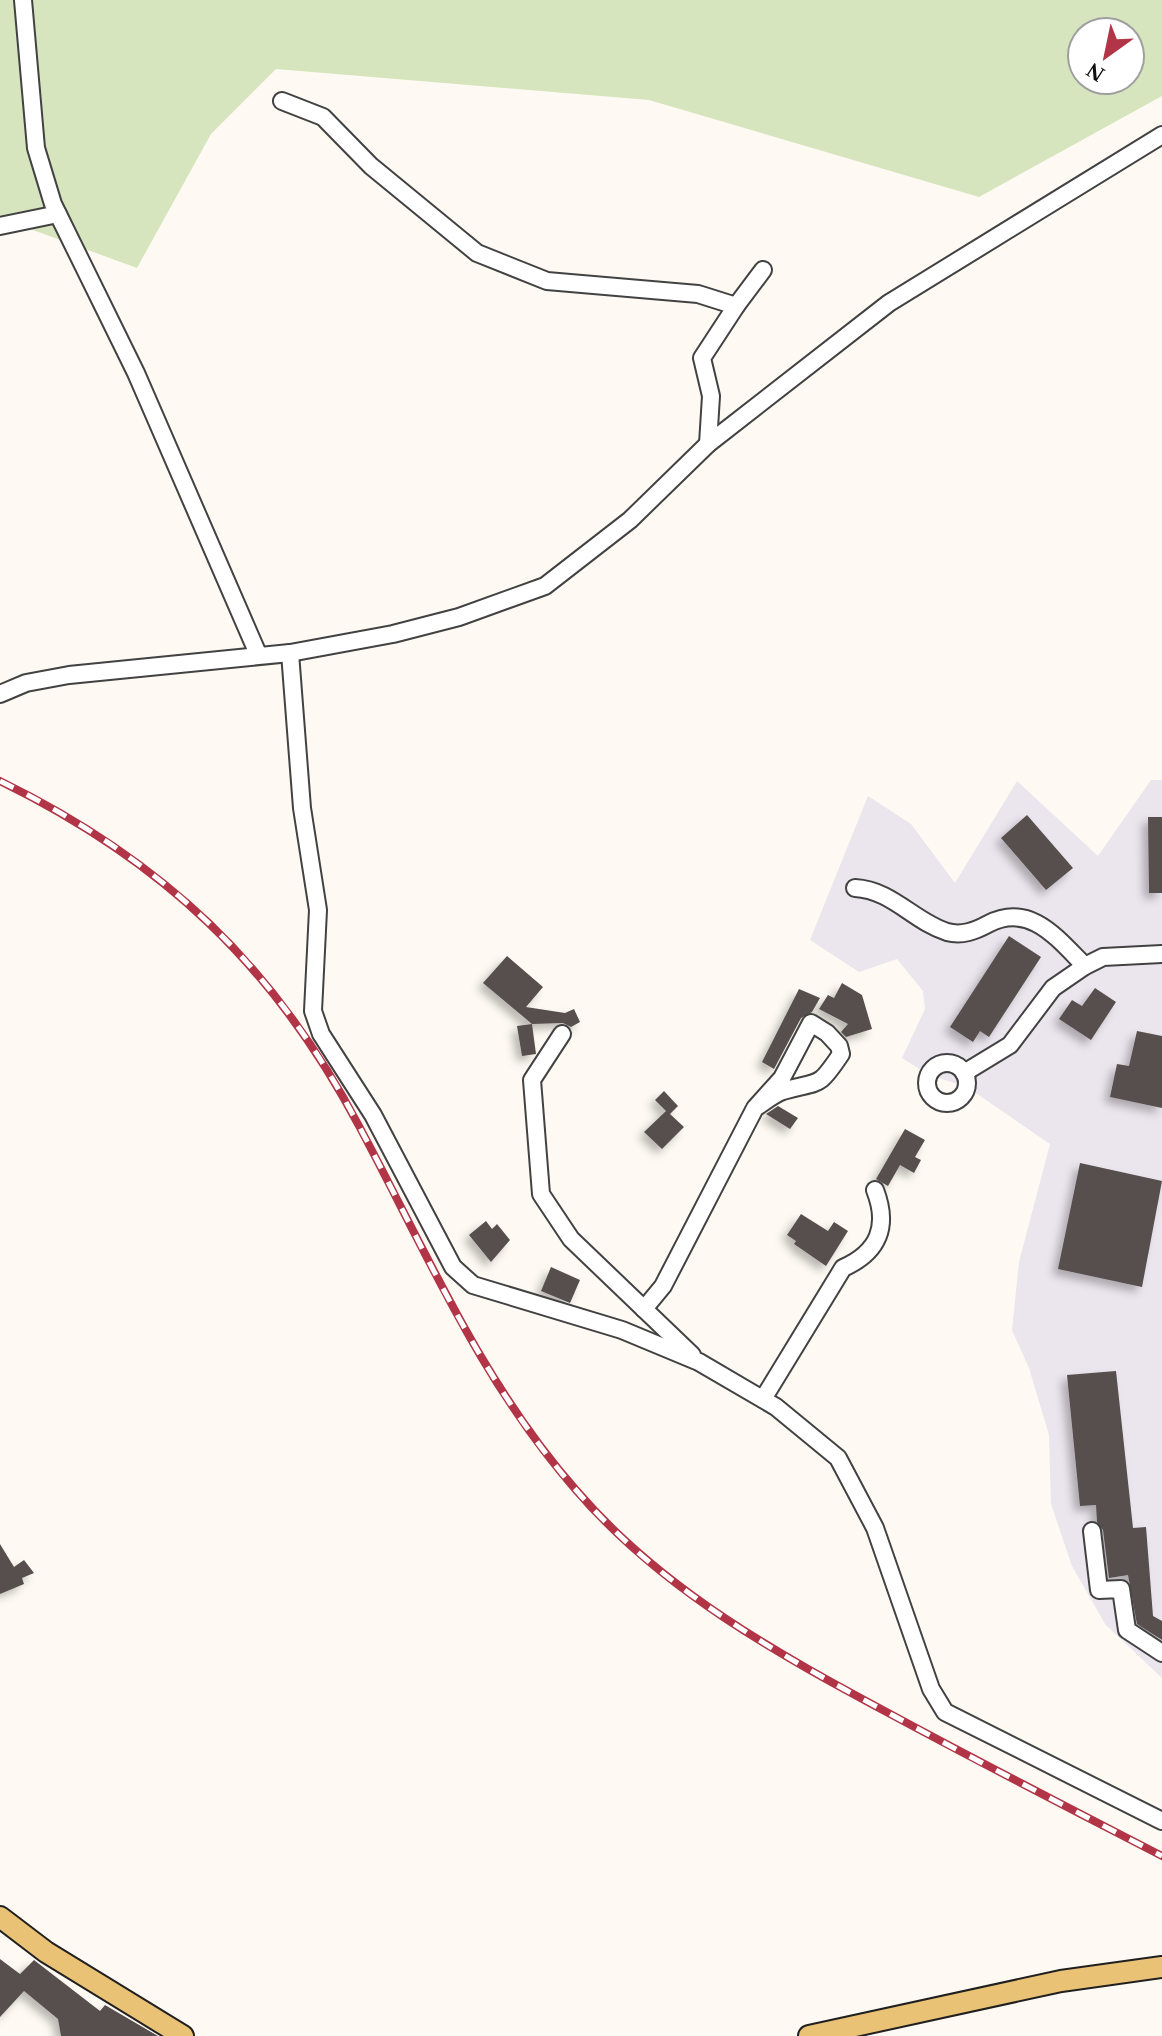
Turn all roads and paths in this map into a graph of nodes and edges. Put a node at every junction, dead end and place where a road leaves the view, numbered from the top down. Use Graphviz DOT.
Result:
graph roads {
  1 [pos="23,0"];
  2 [pos="282,101"];
  3 [pos="1162,135"];
  4 [pos="58,214"];
  5 [pos="0,226"];
  6 [pos="763,270"];
  7 [pos="736,306"];
  8 [pos="708,444"];
  9 [pos="290,653"];
  10 [pos="258,654"];
  11 [pos="0,694"];
  12 [pos="855,888"];
  13 [pos="1162,954"];
  14 [pos="1085,966"];
  15 [pos="562,1034"];
  16 [pos="964,1073"];
  17 [pos="755,1108"];
  18 [pos="875,1190"];
  19 [pos="644,1309"];
  20 [pos="699,1362"];
  21 [pos="763,1399"];
  22 [pos="1092,1531"];
  23 [pos="1162,1653"];
  24 [pos="1162,1821"];
  25 [pos="0,1917"];
  26 [pos="1162,1967"];
  27 [pos="163,2023"];
  28 [pos="183,2036"];
  29 [pos="190,2036"];
  30 [pos="809,2036"];
  1 -- 4 [label="street"];
  2 -- 7 [label="street"];
  3 -- 8 [label="street"];
  4 -- 5 [label="street"];
  4 -- 10 [label="street"];
  6 -- 7 [label="street"];
  7 -- 8 [label="street"];
  8 -- 9 [label="street"];
  9 -- 10 [label="street"];
  9 -- 20 [label="street"];
  10 -- 11 [label="street"];
  12 -- 14 [label="street"];
  13 -- 14 [label="street"];
  14 -- 16 [label="street"];
  15 -- 19 [label="street"];
  17 -- 17 [label="street"];
  17 -- 19 [label="street"];
  18 -- 21 [label="street"];
  19 -- 20 [label="street"];
  20 -- 21 [label="street"];
  21 -- 24 [label="street"];
  22 -- 23 [label="street"];
  25 -- 27 [label="main road"];
  26 -- 30 [label="main road"];
  27 -- 28 [label="main road"];
  27 -- 29 [label="main road"];
}
